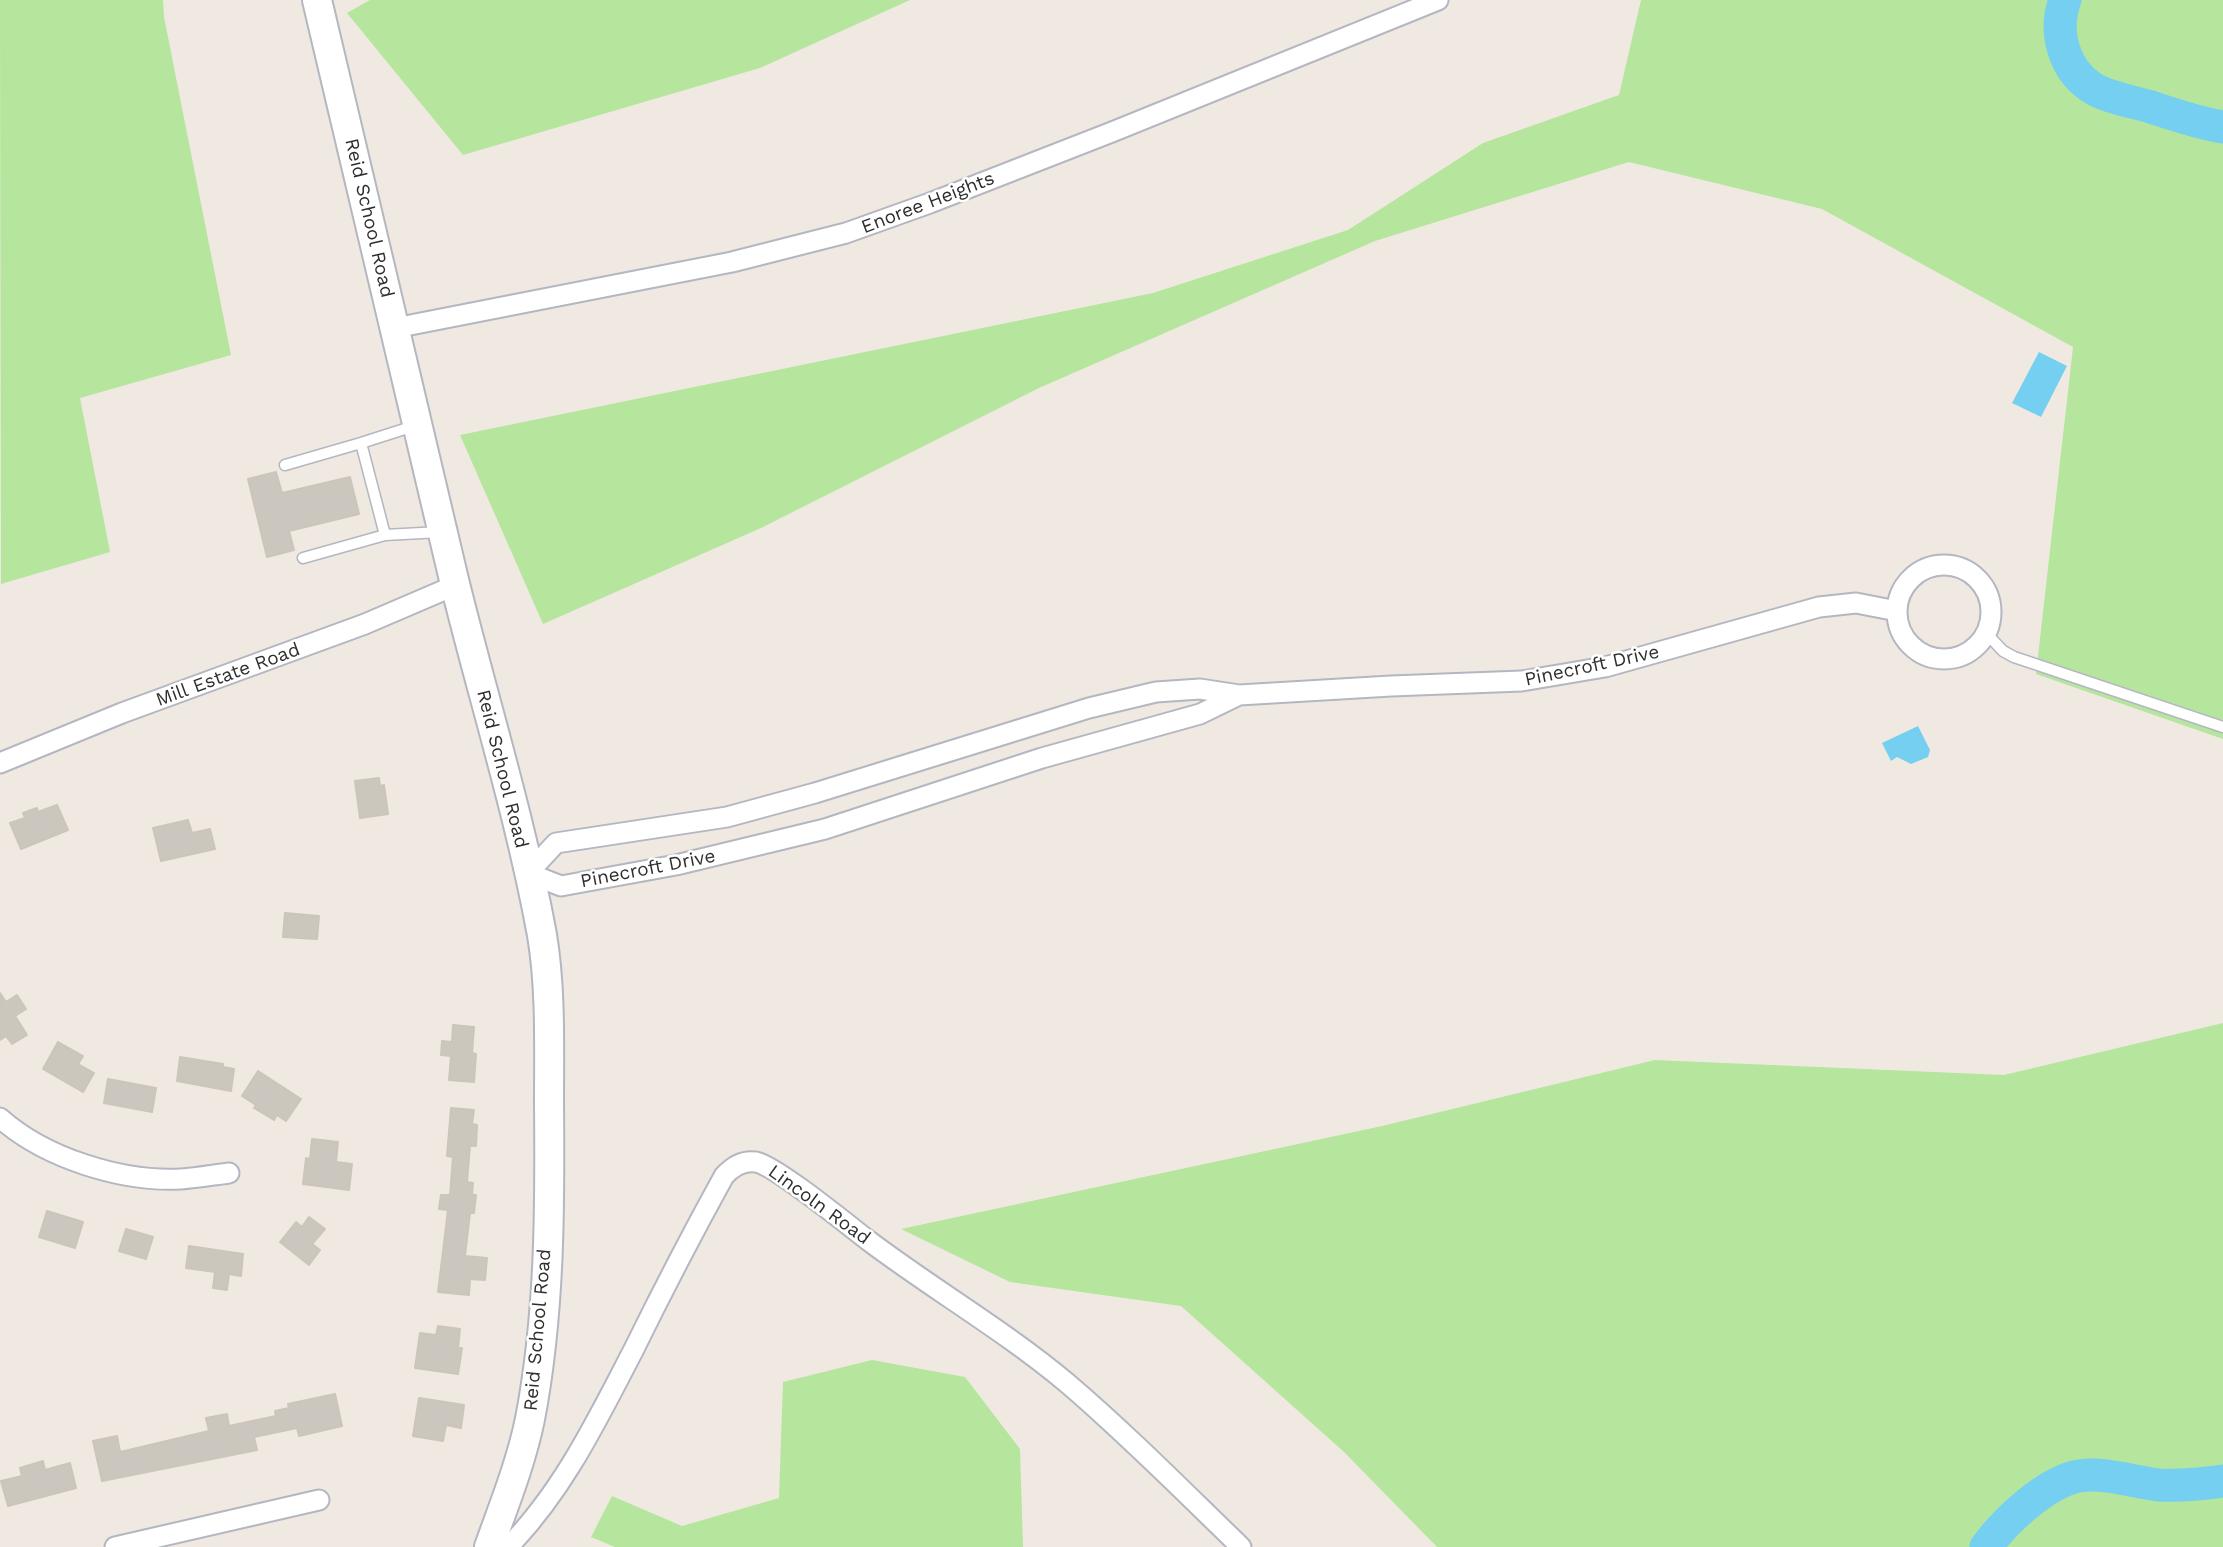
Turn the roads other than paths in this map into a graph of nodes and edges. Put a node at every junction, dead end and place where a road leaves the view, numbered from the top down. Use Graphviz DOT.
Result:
graph roads {
  1 [pos="317,0"];
  2 [pos="1438,0"];
  3 [pos="395,328"];
  4 [pos="418,425"];
  5 [pos="361,443"];
  6 [pos="285,465"];
  7 [pos="443,532"];
  8 [pos="385,535"];
  9 [pos="303,558"];
  10 [pos="456,585"];
  11 [pos="1897,611"];
  12 [pos="1986,633"];
  13 [pos="1239,695"];
  14 [pos="2223,727"];
  15 [pos="0,763"];
  16 [pos="528,873"];
  17 [pos="0,1118"];
  18 [pos="229,1173"];
  19 [pos="319,1500"];
  20 [pos="115,1547"];
  21 [pos="489,1547"];
  22 [pos="508,1547"];
  23 [pos="1241,1547"];
  1 -- 3 [label="street, Reid School Road"];
  2 -- 3 [label="street, Enoree Heights"];
  3 -- 4 [label="street, Reid School Road"];
  4 -- 5 [label="lane"];
  4 -- 7 [label="street, Reid School Road"];
  5 -- 6 [label="lane"];
  5 -- 8 [label="lane"];
  7 -- 8 [label="lane"];
  7 -- 10 [label="street, Reid School Road"];
  8 -- 9 [label="lane"];
  10 -- 15 [label="street, Mill Estate Road"];
  10 -- 16 [label="street, Reid School Road"];
  11 -- 12 [label="street"];
  11 -- 12 [label="street"];
  11 -- 13 [label="street, Pinecroft Drive"];
  12 -- 14 [label="lane"];
  13 -- 16 [label="street, Pinecroft Drive"];
  13 -- 16 [label="street, Pinecroft Drive"];
  16 -- 21 [label="street, Reid School Road"];
  17 -- 18 [label="street"];
  19 -- 20 [label="street"];
  22 -- 23 [label="street, Lincoln Road"];
}
